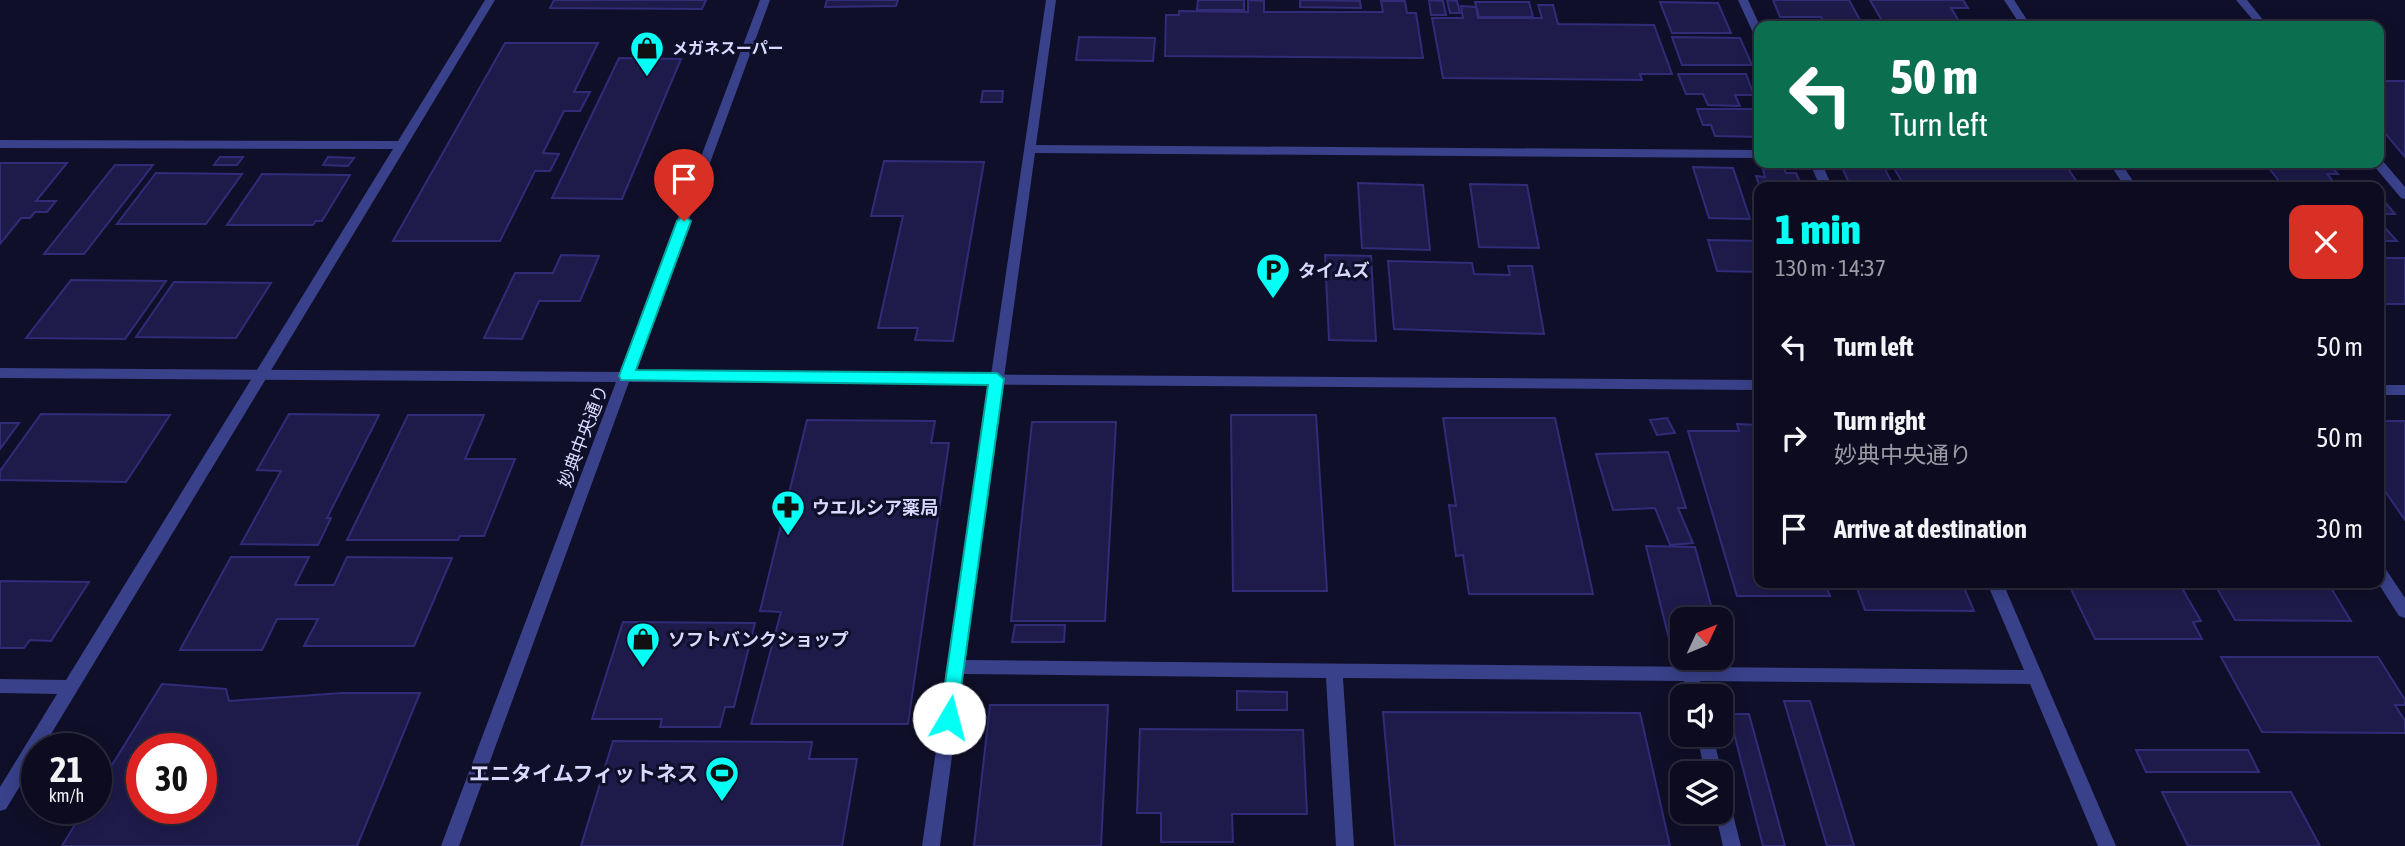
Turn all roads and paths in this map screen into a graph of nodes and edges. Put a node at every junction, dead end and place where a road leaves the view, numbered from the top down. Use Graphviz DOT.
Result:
graph roads {
  1 [pos="489,0"];
  2 [pos="765,0"];
  3 [pos="1051,0"];
  4 [pos="1743,0"];
  5 [pos="2009,0"];
  6 [pos="2241,0"];
  7 [pos="2023,21"];
  8 [pos="2259,21"];
  9 [pos="1754,24"];
  10 [pos="0,144"];
  11 [pos="401,145"];
  12 [pos="1029,149"];
  13 [pos="1754,154"];
  14 [pos="2382,168"];
  15 [pos="2405,195"];
  16 [pos="0,373"];
  17 [pos="264,374"];
  18 [pos="627,376"];
  19 [pos="997,379"];
  20 [pos="1754,385"];
  21 [pos="2384,390"];
  22 [pos="2405,390"];
  23 [pos="2384,579"];
  24 [pos="1997,588"];
  25 [pos="2405,611"];
  26 [pos="957,667"];
  27 [pos="1334,671"];
  28 [pos="1690,674"];
  29 [pos="2035,677"];
  30 [pos="1692,684"];
  31 [pos="0,686"];
  32 [pos="71,687"];
  33 [pos="0,803"];
  34 [pos="1726,824"];
  35 [pos="450,846"];
  36 [pos="931,846"];
  37 [pos="1345,846"];
  38 [pos="1731,846"];
  39 [pos="2107,846"];
  1 -- 11 [label="street"];
  2 -- 18 [label="street, 妙典中央通り"];
  3 -- 12 [label="street"];
  4 -- 9 [label="street"];
  5 -- 7 [label="street"];
  6 -- 8 [label="street"];
  10 -- 11 [label="street"];
  11 -- 17 [label="street"];
  12 -- 13 [label="street"];
  12 -- 19 [label="street"];
  14 -- 15 [label="street"];
  16 -- 17 [label="street"];
  17 -- 18 [label="street"];
  17 -- 32 [label="street"];
  18 -- 19 [label="street"];
  18 -- 35 [label="street, 妙典中央通り"];
  19 -- 20 [label="street"];
  19 -- 26 [label="street"];
  21 -- 22 [label="street"];
  23 -- 25 [label="street"];
  24 -- 29 [label="street"];
  26 -- 27 [label="street"];
  26 -- 36 [label="street"];
  27 -- 28 [label="street"];
  27 -- 37 [label="street"];
  28 -- 29 [label="street"];
  28 -- 30 [label="street"];
  29 -- 39 [label="street"];
  31 -- 32 [label="street"];
  32 -- 33 [label="street"];
  34 -- 38 [label="street"];
}
